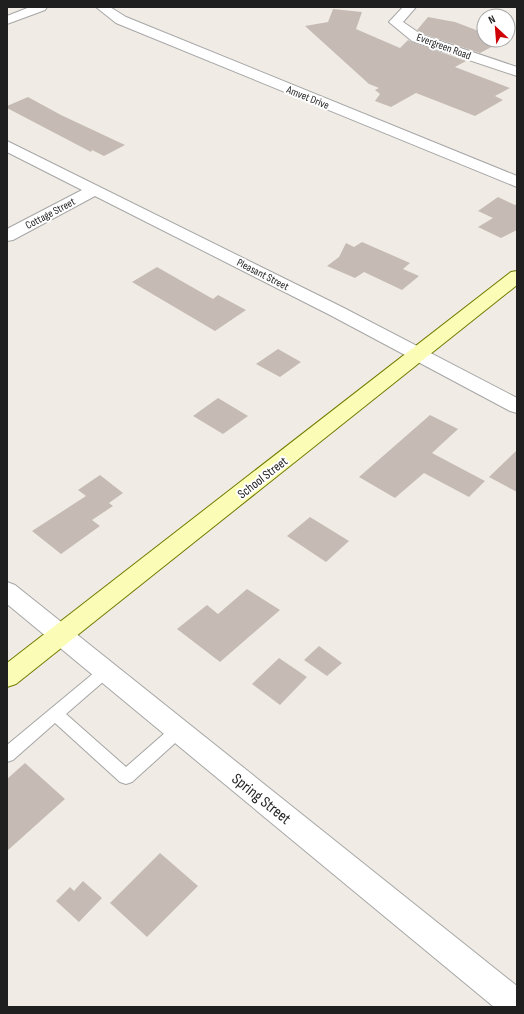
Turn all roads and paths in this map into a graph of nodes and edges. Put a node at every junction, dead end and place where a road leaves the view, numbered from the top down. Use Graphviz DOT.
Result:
graph roads {
  1 [pos="40,7"];
  2 [pos="102,7"];
  3 [pos="410,7"];
  4 [pos="7,20"];
  5 [pos="517,72"];
  6 [pos="7,146"];
  7 [pos="517,182"];
  8 [pos="94,190"];
  9 [pos="7,236"];
  10 [pos="517,276"];
  11 [pos="418,354"];
  12 [pos="517,406"];
  13 [pos="7,591"];
  14 [pos="62,634"];
  15 [pos="106,671"];
  16 [pos="7,678"];
  17 [pos="55,714"];
  18 [pos="179,730"];
  19 [pos="7,755"];
  20 [pos="517,1006"];
  1 -- 4 [label="street"];
  2 -- 7 [label="street, Amvet Drive"];
  3 -- 5 [label="street, Evergreen Road"];
  6 -- 8 [label="street, Pleasant Street"];
  8 -- 9 [label="street, Cottage Street"];
  8 -- 11 [label="street, Pleasant Street"];
  10 -- 11 [label="street, School Street"];
  11 -- 12 [label="street, Pleasant Street"];
  11 -- 14 [label="street, School Street"];
  13 -- 14 [label="street, Spring Street"];
  14 -- 15 [label="street, Spring Street"];
  14 -- 16 [label="street, School Street"];
  15 -- 17 [label="lane"];
  15 -- 18 [label="street, Spring Street"];
  17 -- 18 [label="lane"];
  17 -- 19 [label="lane"];
  18 -- 20 [label="street, Spring Street"];
}
